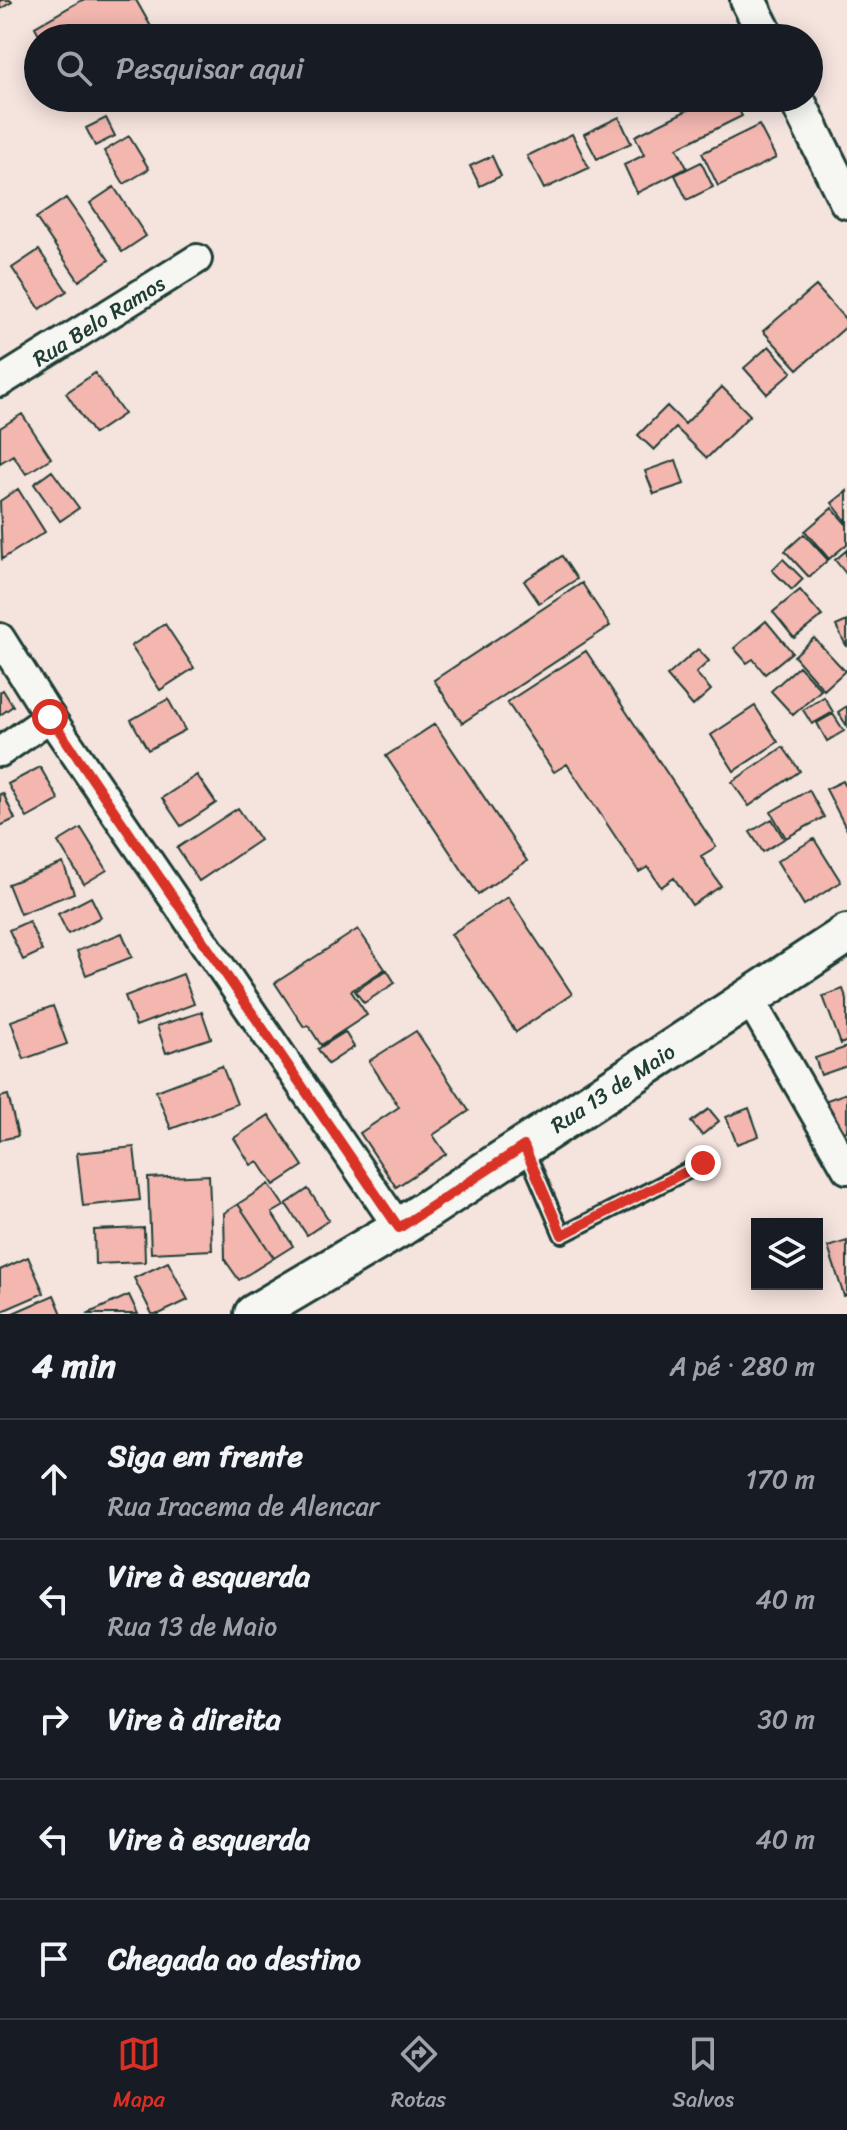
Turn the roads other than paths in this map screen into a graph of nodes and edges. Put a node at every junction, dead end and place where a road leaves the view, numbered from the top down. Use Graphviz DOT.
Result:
graph roads {
  1 [pos="803,112"];
  2 [pos="847,201"];
  3 [pos="197,259"];
  4 [pos="0,382"];
  5 [pos="0,638"];
  6 [pos="50,717"];
  7 [pos="0,752"];
  8 [pos="847,934"];
  9 [pos="749,998"];
  10 [pos="524,1146"];
  11 [pos="703,1163"];
  12 [pos="847,1169"];
  13 [pos="399,1228"];
  14 [pos="254,1314"];
  1 -- 2 [label="street"];
  3 -- 4 [label="street, Rua Belo Ramos"];
  5 -- 6 [label="street"];
  6 -- 7 [label="street"];
  6 -- 13 [label="street"];
  8 -- 9 [label="main road, Rua 13 de Maio"];
  9 -- 10 [label="main road, Rua 13 de Maio"];
  9 -- 12 [label="street"];
  10 -- 11 [label="lane"];
  10 -- 13 [label="main road, Rua 13 de Maio"];
  13 -- 14 [label="main road, Rua 13 de Maio"];
}
